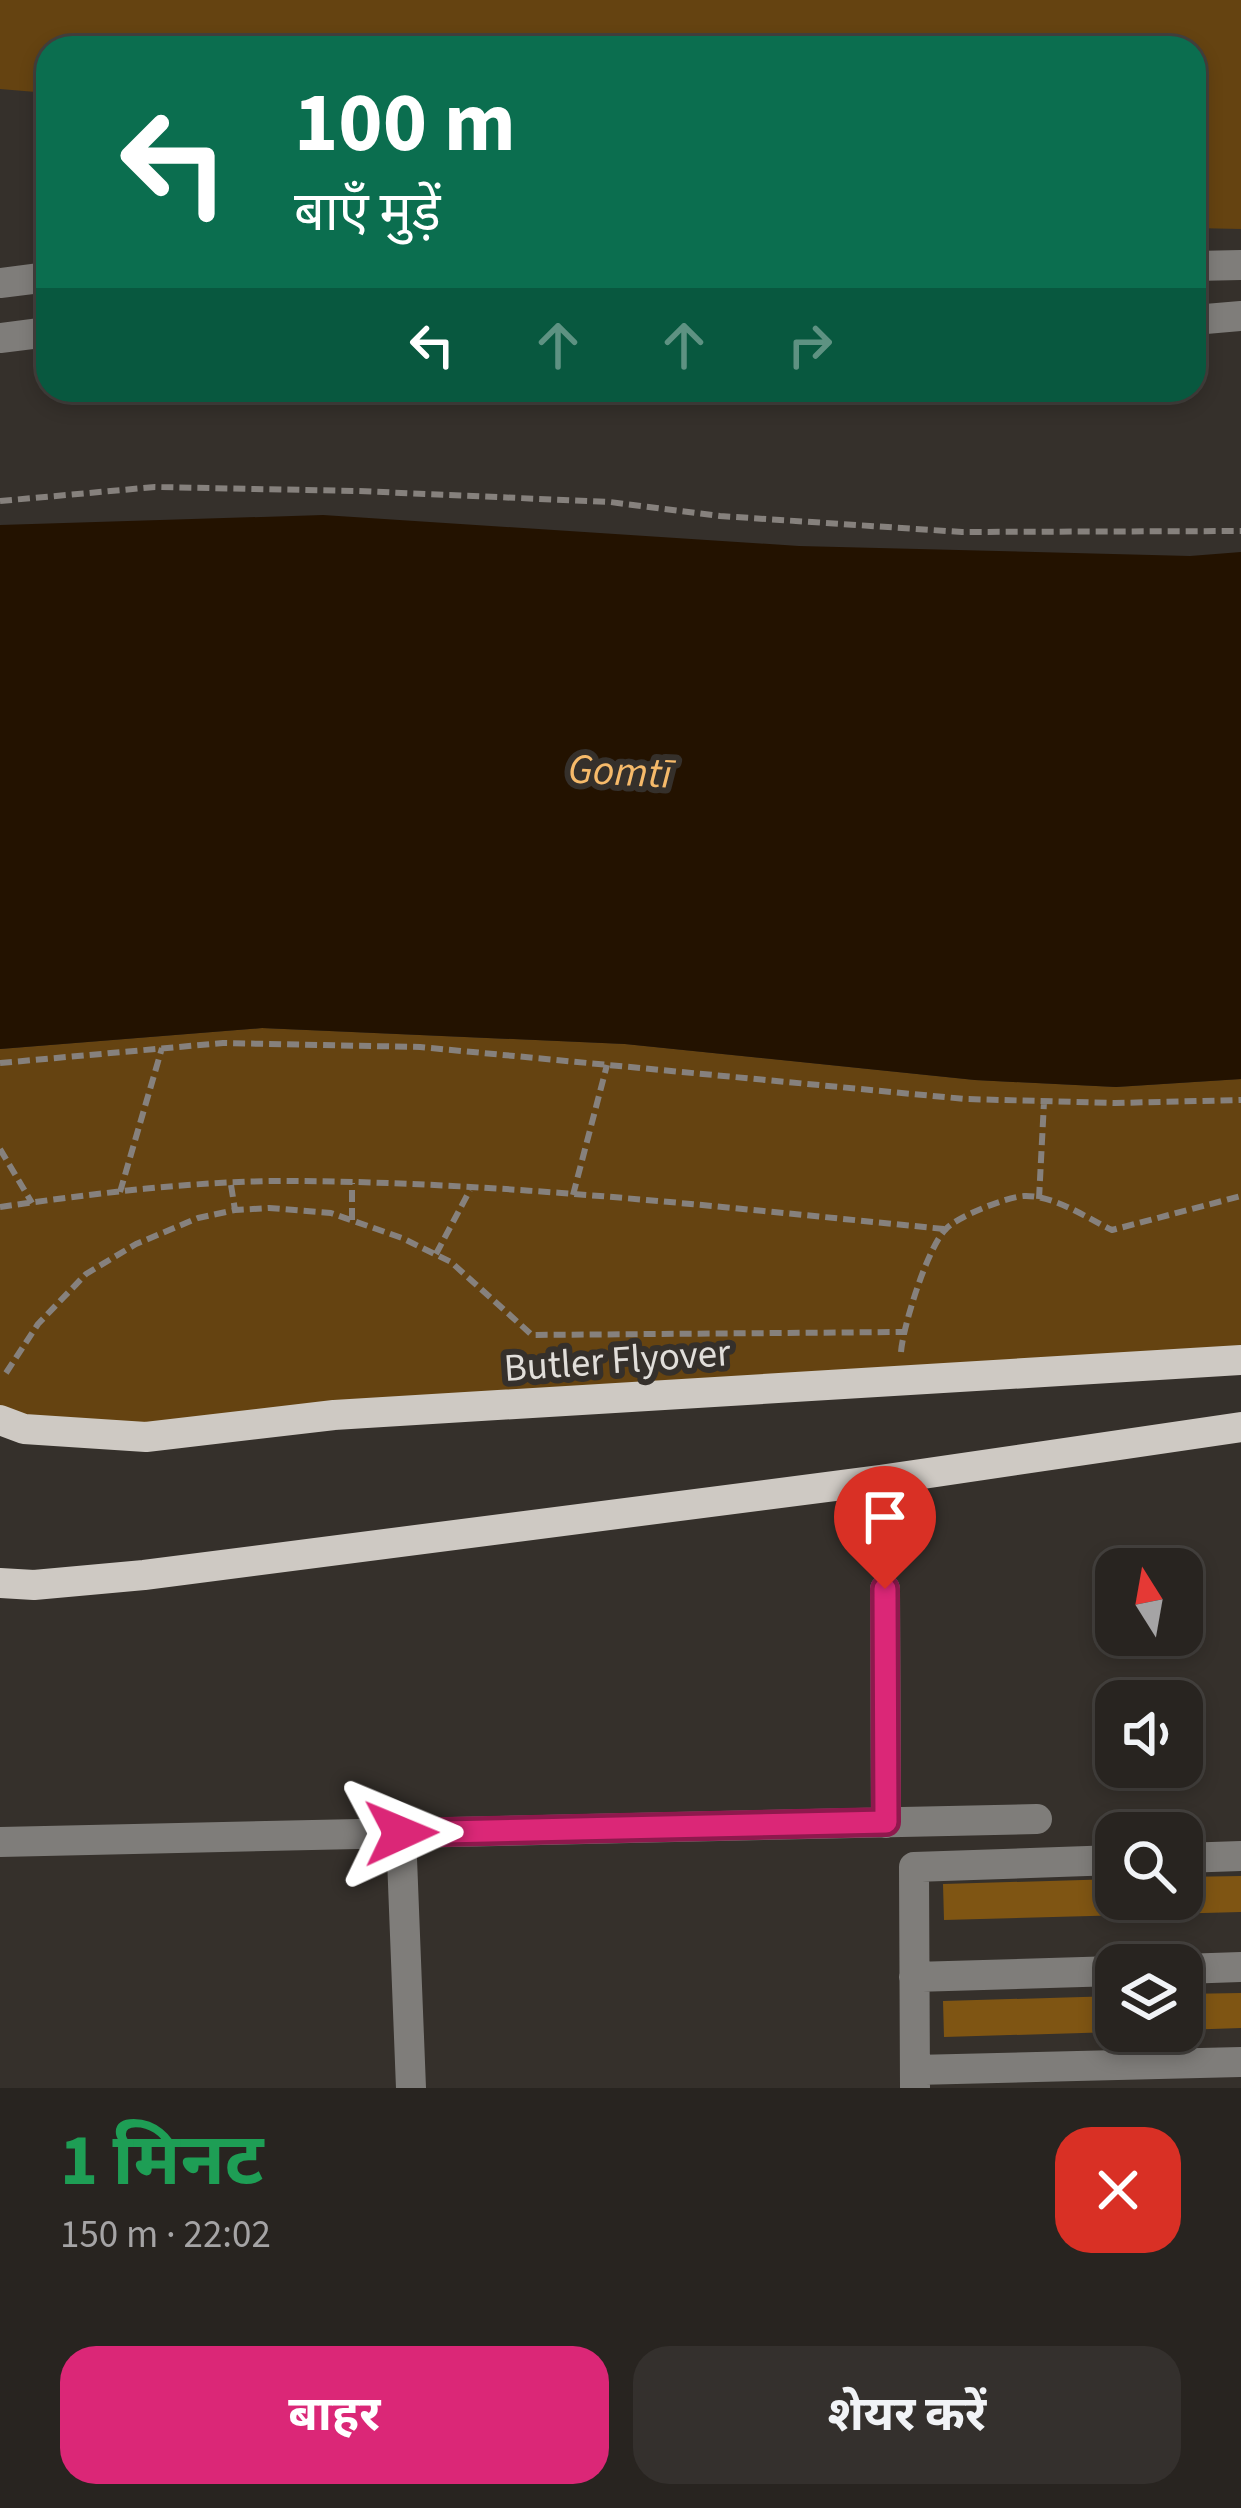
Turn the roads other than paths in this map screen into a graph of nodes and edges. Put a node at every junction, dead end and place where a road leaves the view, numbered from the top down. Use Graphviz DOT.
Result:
graph roads {
  1 [pos="1206,266"];
  2 [pos="1241,266"];
  3 [pos="36,278"];
  4 [pos="0,283"];
  5 [pos="1241,316"];
  6 [pos="1206,319"];
  7 [pos="36,334"];
  8 [pos="0,338"];
  9 [pos="1241,1360"];
  10 [pos="0,1420"];
  11 [pos="1241,1426"];
  12 [pos="0,1583"];
  13 [pos="885,1589"];
  14 [pos="1037,1819"];
  15 [pos="886,1822"];
  16 [pos="401,1833"];
  17 [pos="0,1842"];
  18 [pos="1241,1856"];
  19 [pos="1203,1857"];
  20 [pos="1095,1861"];
  21 [pos="1241,1967"];
  22 [pos="1203,1968"];
  23 [pos="1095,1972"];
  24 [pos="914,1977"];
  25 [pos="1241,2062"];
  26 [pos="915,2079"];
  27 [pos="411,2088"];
  1 -- 2 [label="street"];
  3 -- 4 [label="street"];
  5 -- 6 [label="street"];
  7 -- 8 [label="street"];
  9 -- 10 [label="main road, Butler Flyover"];
  11 -- 12 [label="main road"];
  13 -- 15 [label="street"];
  14 -- 15 [label="street"];
  15 -- 16 [label="street"];
  16 -- 17 [label="street"];
  16 -- 27 [label="street"];
  18 -- 19 [label="street"];
  20 -- 24 [label="street"];
  21 -- 22 [label="street"];
  23 -- 24 [label="street"];
  24 -- 26 [label="street"];
  25 -- 26 [label="street"];
}
